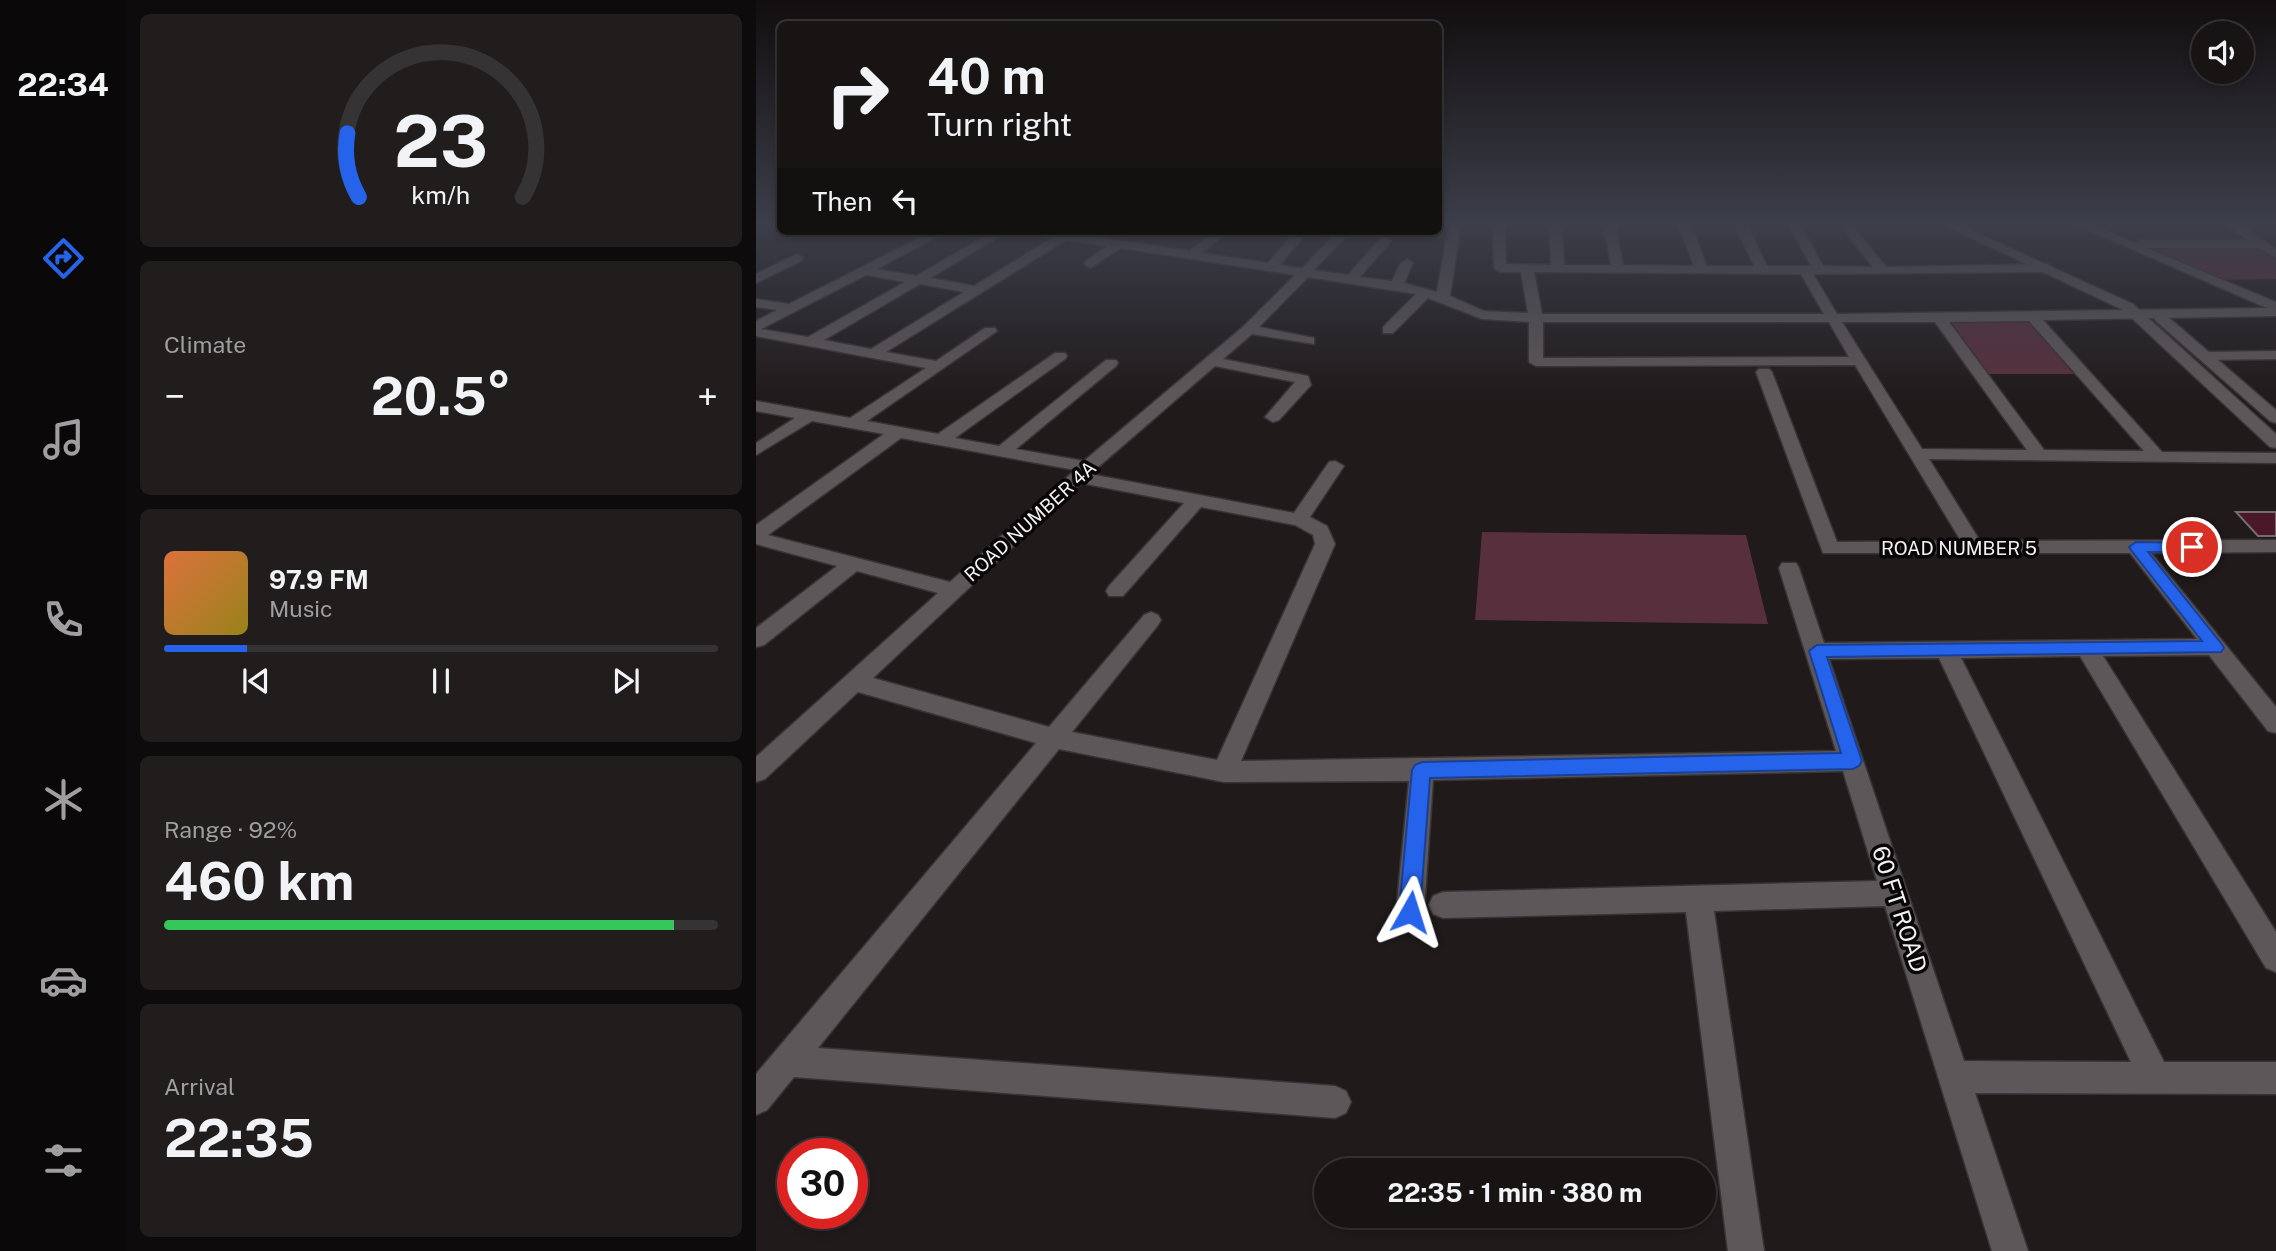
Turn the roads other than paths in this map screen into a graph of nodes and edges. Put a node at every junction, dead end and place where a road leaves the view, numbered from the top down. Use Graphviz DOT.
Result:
graph roads {
  1 [pos="844,281"];
  2 [pos="914,281"];
  3 [pos="932,281"];
  4 [pos="989,281"];
  5 [pos="1297,281"];
  6 [pos="1371,281"];
  7 [pos="1398,281"];
  8 [pos="1446,281"];
  9 [pos="1529,281"];
  10 [pos="1811,281"];
  11 [pos="2077,281"];
  12 [pos="2093,281"];
  13 [pos="2217,281"];
  14 [pos="1396,286"];
  15 [pos="976,289"];
  16 [pos="1426,293"];
  17 [pos="1443,298"];
  18 [pos="756,303"];
  19 [pos="2276,307"];
  20 [pos="791,308"];
  21 [pos="2276,312"];
  22 [pos="2137,314"];
  23 [pos="2157,314"];
  24 [pos="2032,316"];
  25 [pos="1536,318"];
  26 [pos="1834,318"];
  27 [pos="1939,318"];
  28 [pos="756,326"];
  29 [pos="1249,329"];
  30 [pos="1388,330"];
  31 [pos="990,331"];
  32 [pos="756,332"];
  33 [pos="1309,341"];
  34 [pos="810,342"];
  35 [pos="874,353"];
  36 [pos="2276,355"];
  37 [pos="1060,356"];
  38 [pos="2205,356"];
  39 [pos="1860,361"];
  40 [pos="1211,362"];
  41 [pos="1111,363"];
  42 [pos="936,365"];
  43 [pos="1764,372"];
  44 [pos="756,405"];
  45 [pos="810,415"];
  46 [pos="1273,418"];
  47 [pos="2276,418"];
  48 [pos="855,422"];
  49 [pos="899,431"];
  50 [pos="942,439"];
  51 [pos="2276,443"];
  52 [pos="756,450"];
  53 [pos="1003,451"];
  54 [pos="1918,454"];
  55 [pos="2039,456"];
  56 [pos="2158,457"];
  57 [pos="2276,458"];
  58 [pos="1335,466"];
  59 [pos="1083,472"];
  60 [pos="1195,502"];
  61 [pos="1299,520"];
  62 [pos="756,536"];
  63 [pos="2276,546"];
  64 [pos="2136,547"];
  65 [pos="1975,548"];
  66 [pos="853,564"];
  67 [pos="1789,568"];
  68 [pos="955,590"];
  69 [pos="1116,591"];
  70 [pos="1150,620"];
  71 [pos="756,639"];
  72 [pos="2216,648"];
  73 [pos="2087,649"];
  74 [pos="1945,650"];
  75 [pos="1817,651"];
  76 [pos="855,682"];
  77 [pos="2276,724"];
  78 [pos="1054,738"];
  79 [pos="1853,761"];
  80 [pos="1422,770"];
  81 [pos="756,772"];
  82 [pos="1224,772"];
  83 [pos="1895,893"];
  84 [pos="1698,897"];
  85 [pos="1443,905"];
  86 [pos="1410,912"];
  87 [pos="2276,958"];
  88 [pos="788,1061"];
  89 [pos="1954,1077"];
  90 [pos="2155,1077"];
  91 [pos="2276,1078"];
  92 [pos="756,1099"];
  93 [pos="1335,1102"];
  94 [pos="1746,1251"];
  95 [pos="2010,1251"];
  1 -- 20 [label="street"];
  2 -- 34 [label="street"];
  3 -- 15 [label="street"];
  4 -- 15 [label="street"];
  5 -- 29 [label="street, ROAD NUMBER 4A"];
  6 -- 14 [label="street"];
  7 -- 14 [label="street"];
  8 -- 17 [label="street"];
  9 -- 25 [label="street"];
  10 -- 26 [label="street"];
  11 -- 22 [label="street"];
  12 -- 23 [label="street"];
  13 -- 19 [label="street"];
  14 -- 16 [label="street"];
  15 -- 35 [label="street"];
  16 -- 17 [label="street"];
  16 -- 30 [label="street"];
  17 -- 25 [label="street"];
  18 -- 20 [label="street"];
  20 -- 28 [label="street"];
  21 -- 23 [label="street"];
  22 -- 23 [label="street"];
  22 -- 24 [label="street"];
  22 -- 51 [label="street"];
  23 -- 38 [label="street"];
  24 -- 27 [label="street"];
  24 -- 56 [label="street"];
  25 -- 26 [label="street"];
  25 -- 39 [label="street"];
  26 -- 27 [label="street"];
  26 -- 39 [label="street"];
  27 -- 55 [label="street"];
  29 -- 33 [label="street"];
  29 -- 40 [label="street, ROAD NUMBER 4A"];
  31 -- 42 [label="street"];
  32 -- 34 [label="street"];
  34 -- 35 [label="street"];
  35 -- 42 [label="street"];
  36 -- 38 [label="street"];
  37 -- 50 [label="street"];
  38 -- 47 [label="street"];
  39 -- 54 [label="street"];
  40 -- 46 [label="street"];
  40 -- 59 [label="street, ROAD NUMBER 4A"];
  41 -- 53 [label="street"];
  42 -- 48 [label="street"];
  43 -- 65 [label="street, ROAD NUMBER 5"];
  44 -- 45 [label="street"];
  45 -- 48 [label="street"];
  45 -- 52 [label="street"];
  48 -- 49 [label="street"];
  49 -- 50 [label="street"];
  49 -- 62 [label="street"];
  50 -- 53 [label="street"];
  53 -- 59 [label="street"];
  54 -- 55 [label="street"];
  54 -- 65 [label="street"];
  55 -- 56 [label="street"];
  56 -- 57 [label="street"];
  58 -- 61 [label="street"];
  59 -- 60 [label="street"];
  59 -- 68 [label="street, ROAD NUMBER 4A"];
  60 -- 61 [label="street"];
  60 -- 69 [label="street"];
  61 -- 82 [label="street"];
  62 -- 66 [label="street"];
  63 -- 64 [label="street, ROAD NUMBER 5"];
  64 -- 65 [label="street, ROAD NUMBER 5"];
  64 -- 72 [label="street"];
  66 -- 68 [label="street"];
  66 -- 71 [label="street"];
  67 -- 75 [label="street, 60 FT ROAD"];
  68 -- 76 [label="street, ROAD NUMBER 4A"];
  70 -- 78 [label="street"];
  72 -- 73 [label="street"];
  72 -- 77 [label="street"];
  73 -- 74 [label="street"];
  73 -- 87 [label="street"];
  74 -- 75 [label="street"];
  74 -- 90 [label="street"];
  75 -- 79 [label="street, 60 FT ROAD"];
  76 -- 78 [label="street"];
  76 -- 81 [label="street, ROAD NUMBER 4A"];
  78 -- 82 [label="street"];
  78 -- 88 [label="street"];
  79 -- 80 [label="street"];
  79 -- 83 [label="street, 60 FT ROAD"];
  80 -- 82 [label="street"];
  80 -- 86 [label="street"];
  83 -- 84 [label="street"];
  83 -- 89 [label="street, 60 FT ROAD"];
  84 -- 85 [label="street"];
  84 -- 94 [label="street"];
  88 -- 92 [label="street"];
  88 -- 93 [label="street"];
  89 -- 90 [label="street"];
  89 -- 95 [label="street, 60 FT ROAD"];
  90 -- 91 [label="street"];
}
